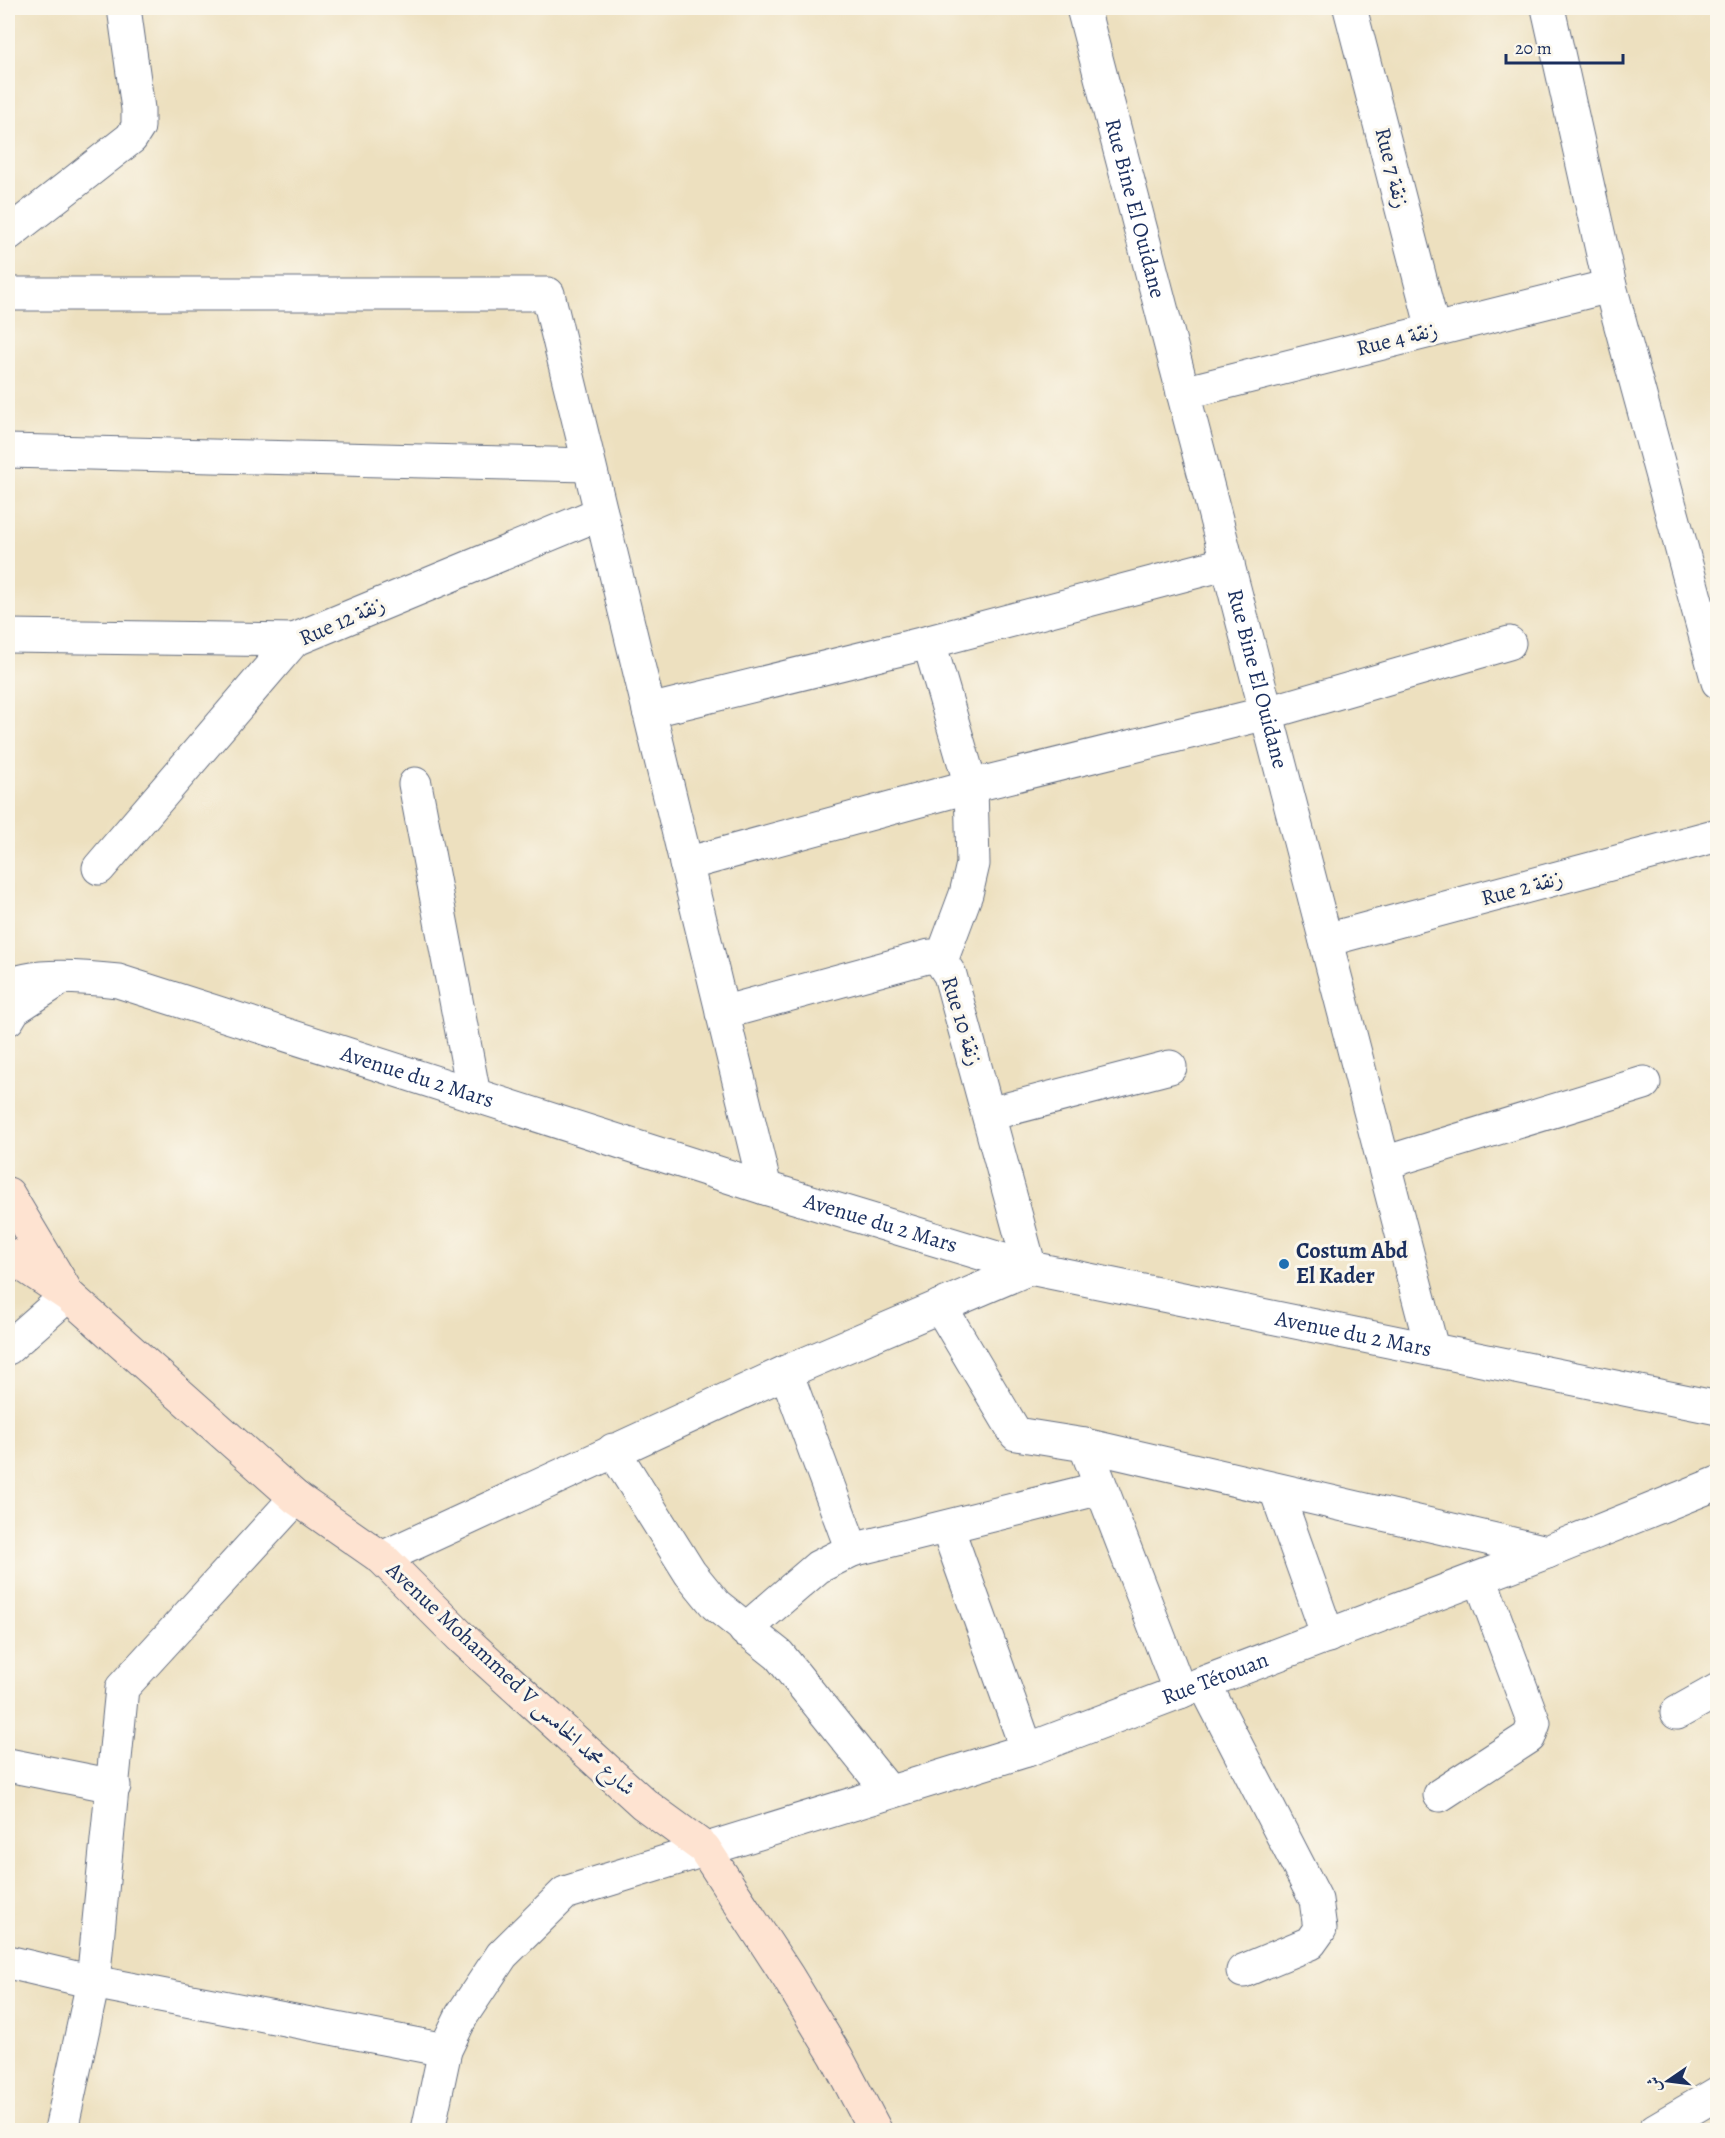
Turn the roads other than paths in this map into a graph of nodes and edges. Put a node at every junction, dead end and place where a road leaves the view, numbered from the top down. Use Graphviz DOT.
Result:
graph roads {
  1 [pos="124,8"];
  2 [pos="1083,8"];
  3 [pos="1350,8"];
  4 [pos="1548,8"];
  5 [pos="8,234"];
  6 [pos="1610,286"];
  7 [pos="8,294"];
  8 [pos="1433,329"];
  9 [pos="1184,393"];
  10 [pos="8,451"];
  11 [pos="589,465"];
  12 [pos="601,513"];
  13 [pos="1228,563"];
  14 [pos="1706,595"];
  15 [pos="8,636"];
  16 [pos="294,640"];
  17 [pos="929,642"];
  18 [pos="1509,644"];
  19 [pos="1718,682"];
  20 [pos="649,711"];
  21 [pos="1267,713"];
  22 [pos="416,784"];
  23 [pos="971,786"];
  24 [pos="1718,836"];
  25 [pos="686,864"];
  26 [pos="99,868"];
  27 [pos="1326,940"];
  28 [pos="941,961"];
  29 [pos="60,979"];
  30 [pos="8,987"];
  31 [pos="722,1013"];
  32 [pos="8,1019"];
  33 [pos="1170,1067"];
  34 [pos="1644,1083"];
  35 [pos="474,1095"];
  36 [pos="989,1114"];
  37 [pos="1384,1163"];
  38 [pos="765,1188"];
  39 [pos="8,1194"];
  40 [pos="8,1255"];
  41 [pos="1030,1268"];
  42 [pos="68,1295"];
  43 [pos="940,1306"];
  44 [pos="8,1348"];
  45 [pos="1432,1349"];
  46 [pos="786,1372"];
  47 [pos="1718,1408"];
  48 [pos="1084,1445"];
  49 [pos="613,1450"];
  50 [pos="1718,1483"];
  51 [pos="1101,1488"];
  52 [pos="1276,1490"];
  53 [pos="296,1498"];
  54 [pos="947,1527"];
  55 [pos="852,1550"];
  56 [pos="1546,1552"];
  57 [pos="382,1558"];
  58 [pos="1480,1578"];
  59 [pos="744,1630"];
  60 [pos="1328,1636"];
  61 [pos="1192,1688"];
  62 [pos="1718,1690"];
  63 [pos="1677,1713"];
  64 [pos="1027,1750"];
  65 [pos="8,1765"];
  66 [pos="114,1786"];
  67 [pos="889,1792"];
  68 [pos="1440,1795"];
  69 [pos="704,1848"];
  70 [pos="8,1962"];
  71 [pos="1243,1971"];
  72 [pos="93,1982"];
  73 [pos="445,2050"];
  74 [pos="1718,2093"];
  75 [pos="62,2130"];
  76 [pos="428,2130"];
  77 [pos="875,2130"];
  78 [pos="1655,2130"];
  1 -- 5 [label="street"];
  2 -- 9 [label="street, Rue Bine El Ouidane"];
  3 -- 8 [label="street, Rue 7 زنقة"];
  4 -- 6 [label="street"];
  6 -- 8 [label="street, Rue 4 زنقة"];
  6 -- 14 [label="street"];
  7 -- 11 [label="street"];
  8 -- 9 [label="street, Rue 4 زنقة"];
  9 -- 13 [label="street, Rue Bine El Ouidane"];
  10 -- 11 [label="street"];
  11 -- 12 [label="street"];
  12 -- 16 [label="street, Rue 12 زنقة"];
  12 -- 20 [label="street"];
  13 -- 17 [label="street"];
  13 -- 21 [label="street, Rue Bine El Ouidane"];
  14 -- 19 [label="street"];
  15 -- 16 [label="street"];
  16 -- 26 [label="street, Rue 12 زنقة"];
  17 -- 20 [label="street"];
  17 -- 23 [label="street"];
  18 -- 21 [label="street"];
  20 -- 25 [label="street"];
  21 -- 23 [label="street"];
  21 -- 27 [label="street, Rue Bine El Ouidane"];
  22 -- 35 [label="street"];
  23 -- 25 [label="street"];
  23 -- 28 [label="street"];
  24 -- 27 [label="street, Rue 2 زنقة"];
  25 -- 31 [label="street"];
  27 -- 37 [label="street, Rue Bine El Ouidane"];
  28 -- 31 [label="street, Rue 10 زنقة"];
  28 -- 36 [label="street, Rue 10 زنقة"];
  29 -- 30 [label="street, Avenue du 2 Mars"];
  29 -- 32 [label="street"];
  29 -- 35 [label="street, Avenue du 2 Mars"];
  31 -- 38 [label="street"];
  33 -- 36 [label="street"];
  34 -- 37 [label="street"];
  35 -- 38 [label="street, Avenue du 2 Mars"];
  36 -- 41 [label="street, Rue 10 زنقة"];
  37 -- 45 [label="street, Rue Bine El Ouidane"];
  38 -- 41 [label="street, Avenue du 2 Mars"];
  39 -- 42 [label="main road"];
  40 -- 42 [label="main road"];
  41 -- 43 [label="street"];
  41 -- 45 [label="street, Avenue du 2 Mars"];
  42 -- 44 [label="street"];
  42 -- 53 [label="main road, Avenue Mohammed V شارع محمد الخامس"];
  43 -- 46 [label="street"];
  43 -- 48 [label="street"];
  45 -- 47 [label="street, Avenue du 2 Mars"];
  46 -- 49 [label="street"];
  46 -- 55 [label="street"];
  48 -- 51 [label="street"];
  48 -- 52 [label="street"];
  49 -- 57 [label="street"];
  49 -- 59 [label="street"];
  50 -- 56 [label="street, Rue Tétouan"];
  51 -- 54 [label="street"];
  51 -- 61 [label="street"];
  52 -- 56 [label="street"];
  52 -- 60 [label="street"];
  53 -- 57 [label="main road, Avenue Mohammed V شارع محمد الخامس"];
  53 -- 66 [label="street"];
  54 -- 55 [label="street"];
  54 -- 64 [label="street"];
  55 -- 59 [label="street"];
  56 -- 58 [label="street, Rue Tétouan"];
  57 -- 69 [label="main road, Avenue Mohammed V شارع محمد الخامس"];
  58 -- 60 [label="street, Rue Tétouan"];
  58 -- 68 [label="street"];
  59 -- 67 [label="street"];
  60 -- 61 [label="street, Rue Tétouan"];
  61 -- 64 [label="street, Rue Tétouan"];
  61 -- 71 [label="street"];
  62 -- 63 [label="street"];
  64 -- 67 [label="street, Rue Tétouan"];
  65 -- 66 [label="street"];
  66 -- 72 [label="street"];
  67 -- 69 [label="street, Rue Tétouan"];
  69 -- 73 [label="street, Rue Tétouan"];
  69 -- 77 [label="main road, Avenue Mohammed V شارع محمد الخامس"];
  70 -- 72 [label="street"];
  72 -- 73 [label="street"];
  72 -- 75 [label="street"];
  73 -- 76 [label="street, Rue Tétouan"];
  74 -- 78 [label="street"];
}
